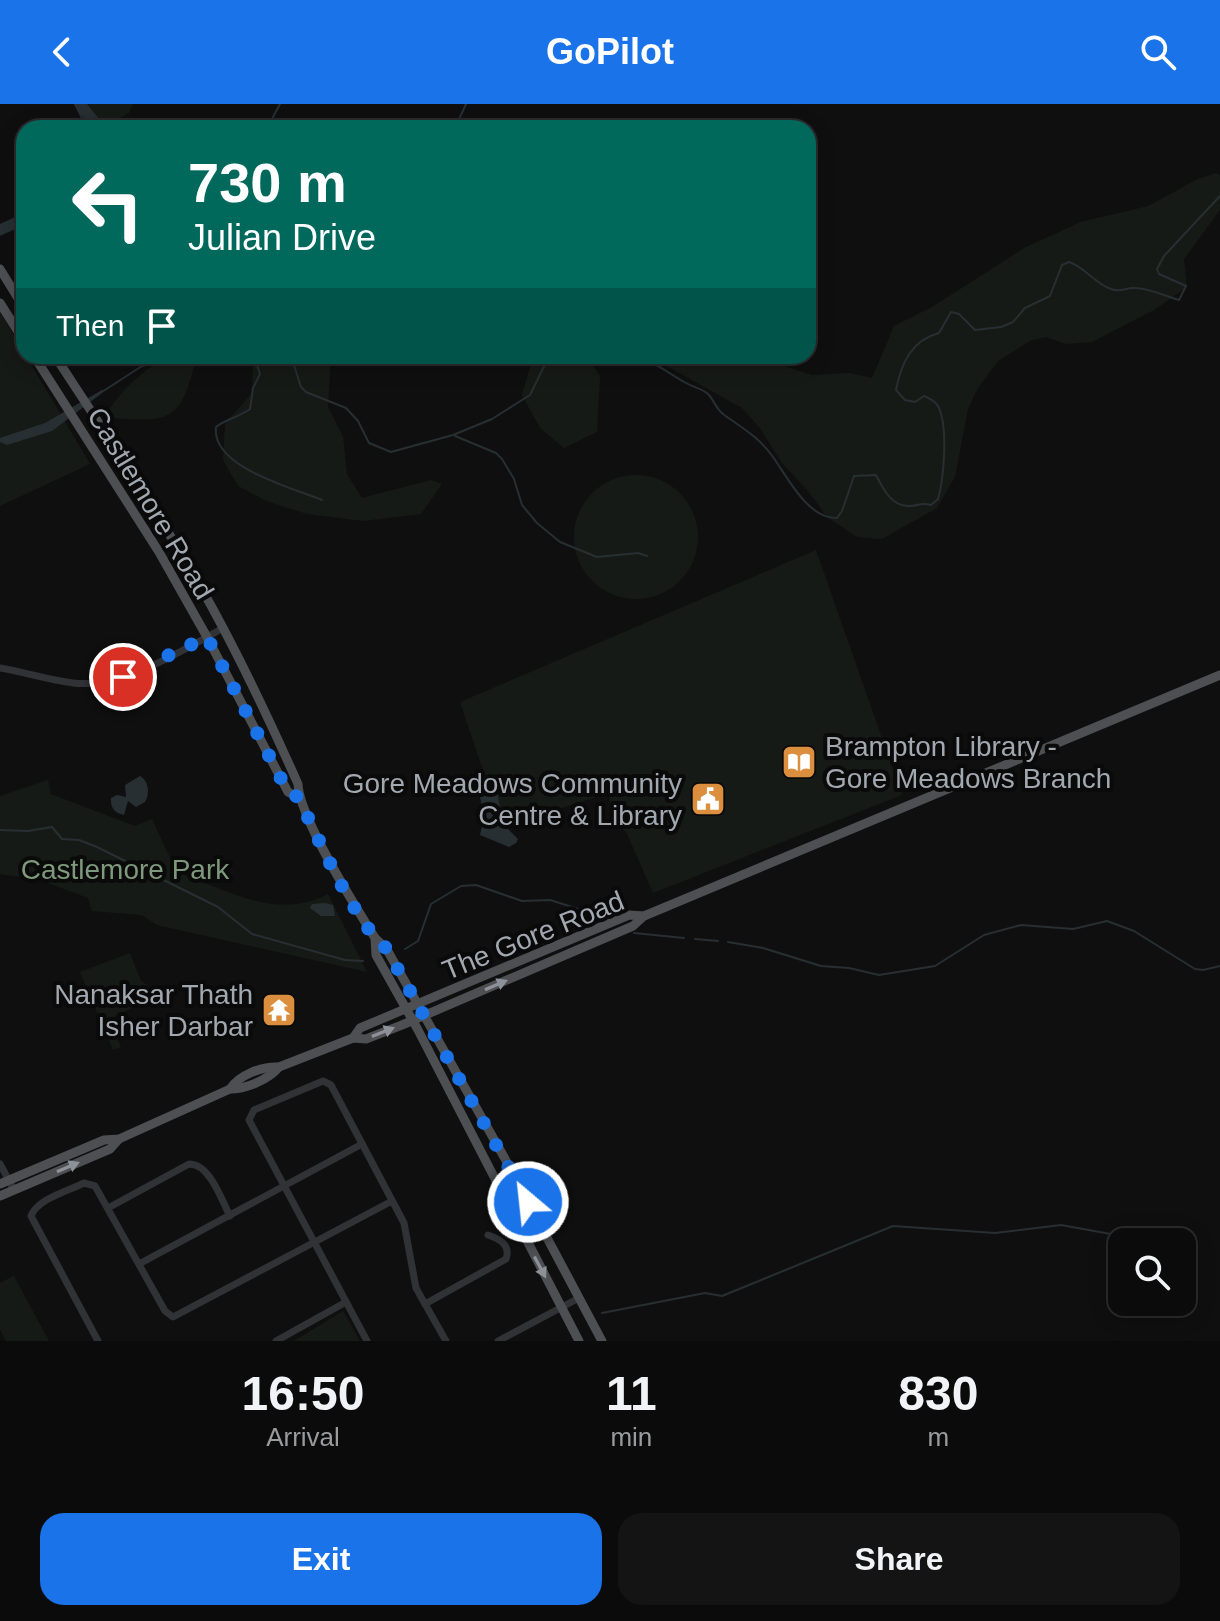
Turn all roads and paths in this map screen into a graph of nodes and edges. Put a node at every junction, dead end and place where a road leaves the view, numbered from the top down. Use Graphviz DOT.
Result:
graph roads {
  1 [pos="0,269"];
  2 [pos="16,295"];
  3 [pos="0,303"];
  4 [pos="16,328"];
  5 [pos="39,364"];
  6 [pos="60,364"];
  7 [pos="111,440"];
  8 [pos="95,450"];
  9 [pos="139,485"];
  10 [pos="124,494"];
  11 [pos="223,628"];
  12 [pos="207,637"];
  13 [pos="0,668"];
  14 [pos="1220,675"];
  15 [pos="298,797"];
  16 [pos="644,916"];
  17 [pos="589,932"];
  18 [pos="375,938"];
  19 [pos="594,943"];
  20 [pos="418,1005"];
  21 [pos="406,1010"];
  22 [pos="424,1015"];
  23 [pos="412,1020"];
  24 [pos="353,1038"];
  25 [pos="119,1139"];
  26 [pos="362,1144"];
  27 [pos="0,1164"];
  28 [pos="4,1182"];
  29 [pos="284,1186"];
  30 [pos="14,1190"];
  31 [pos="0,1196"];
  32 [pos="392,1201"];
  33 [pos="108,1208"];
  34 [pos="230,1216"];
  35 [pos="488,1235"];
  36 [pos="314,1243"];
  37 [pos="139,1264"];
  38 [pos="579,1298"];
  39 [pos="346,1302"];
  40 [pos="425,1304"];
  41 [pos="561,1307"];
  42 [pos="98,1341"];
  43 [pos="276,1341"];
  44 [pos="367,1341"];
  45 [pos="446,1341"];
  46 [pos="498,1341"];
  47 [pos="579,1341"];
  48 [pos="602,1341"];
  1 -- 2 [label="main road"];
  3 -- 4 [label="main road"];
  5 -- 8 [label="main road, Castlemore Road"];
  6 -- 7 [label="main road, Castlemore Road"];
  7 -- 8 [label="main road"];
  7 -- 9 [label="main road, Castlemore Road"];
  8 -- 10 [label="main road, Castlemore Road"];
  9 -- 10 [label="main road"];
  9 -- 11 [label="main road, Castlemore Road"];
  10 -- 12 [label="main road, Castlemore Road"];
  11 -- 12 [label="street"];
  11 -- 15 [label="main road, Castlemore Road"];
  12 -- 13 [label="street"];
  12 -- 15 [label="main road, Castlemore Road"];
  14 -- 16 [label="main road, The Gore Road"];
  15 -- 18 [label="main road, Castlemore Road"];
  16 -- 17 [label="main road, The Gore Road"];
  16 -- 19 [label="main road, The Gore Road"];
  17 -- 19 [label="main road"];
  17 -- 20 [label="main road, The Gore Road"];
  18 -- 20 [label="main road, Castlemore Road"];
  18 -- 21 [label="main road, Castlemore Road"];
  22 -- 19 [label="main road, The Gore Road, one-way"];
  20 -- 21 [label="main road, The Gore Road"];
  20 -- 22 [label="main road, Castlemore Road"];
  21 -- 23 [label="main road, Castlemore Road"];
  21 -- 24 [label="main road, The Gore Road"];
  22 -- 23 [label="main road, The Gore Road"];
  22 -- 38 [label="main road, Castlemore Road"];
  24 -- 23 [label="main road, The Gore Road, one-way"];
  23 -- 41 [label="main road, Castlemore Road, one-way"];
  24 -- 25 [label="main road, The Gore Road"];
  25 -- 28 [label="main road, The Gore Road"];
  30 -- 25 [label="main road, The Gore Road, one-way"];
  26 -- 29 [label="street"];
  26 -- 29 [label="street"];
  26 -- 32 [label="street"];
  27 -- 28 [label="street"];
  28 -- 30 [label="street"];
  29 -- 34 [label="street"];
  29 -- 36 [label="street"];
  30 -- 31 [label="main road, The Gore Road"];
  32 -- 36 [label="street"];
  32 -- 40 [label="street"];
  33 -- 34 [label="street"];
  33 -- 37 [label="street"];
  33 -- 42 [label="street"];
  34 -- 37 [label="street"];
  35 -- 40 [label="street"];
  36 -- 37 [label="street"];
  36 -- 39 [label="street"];
  38 -- 41 [label="street"];
  38 -- 48 [label="main road, Castlemore Road"];
  39 -- 43 [label="street"];
  39 -- 44 [label="street"];
  40 -- 45 [label="street"];
  41 -- 46 [label="street"];
  41 -- 47 [label="main road, Castlemore Road"];
}
